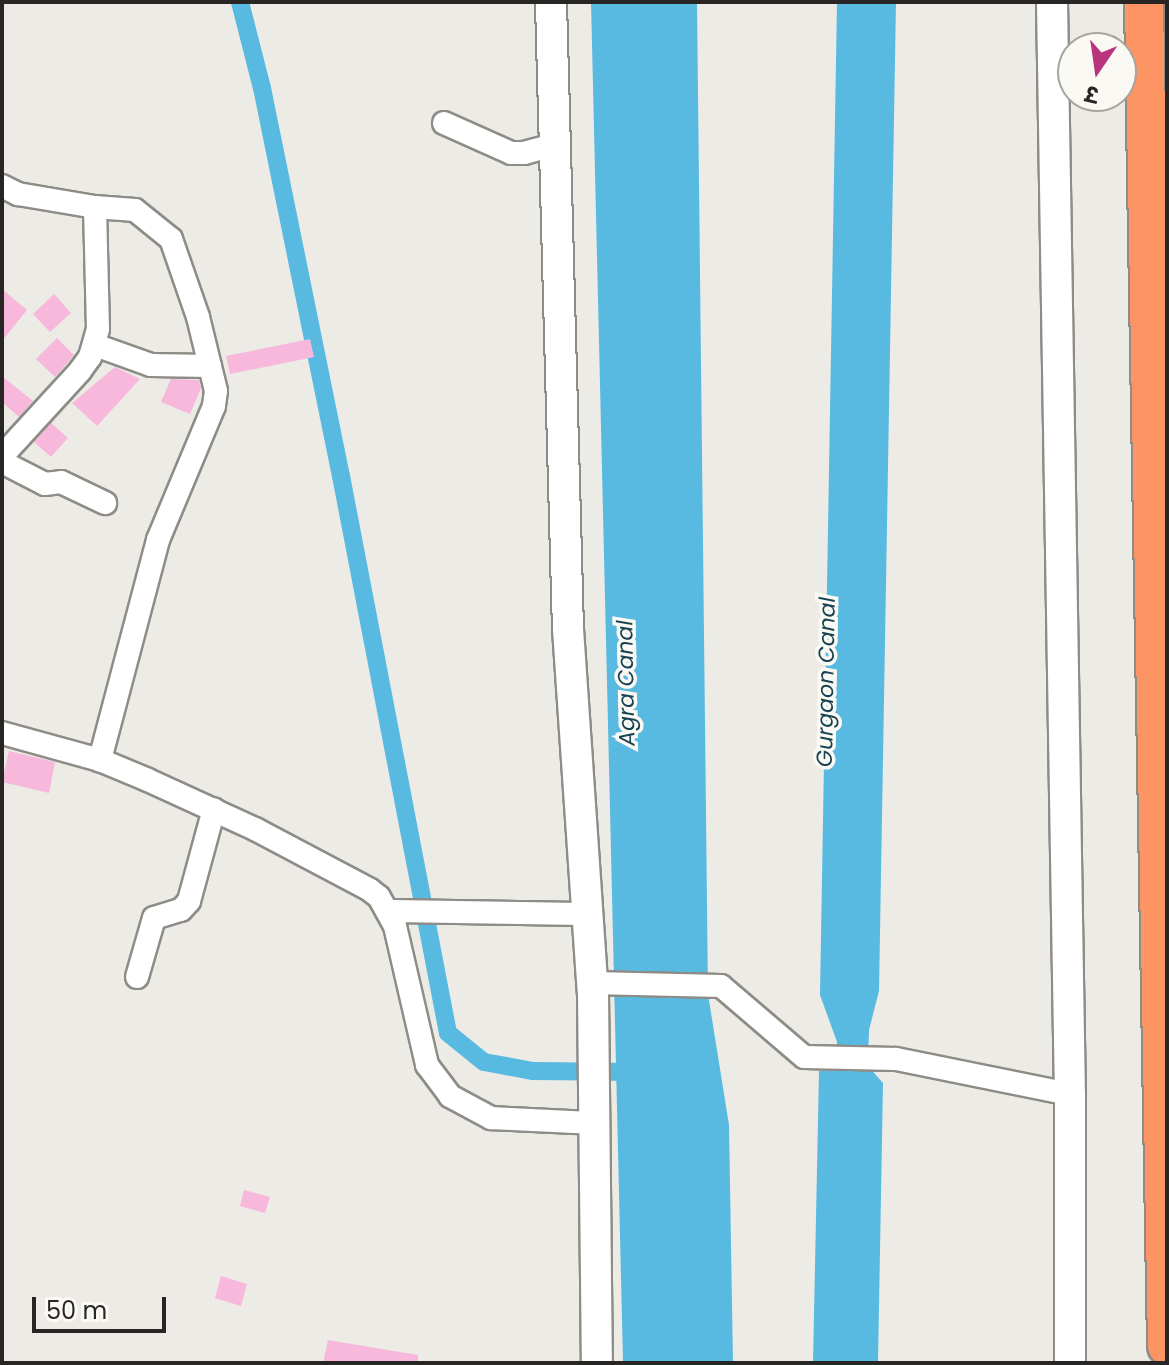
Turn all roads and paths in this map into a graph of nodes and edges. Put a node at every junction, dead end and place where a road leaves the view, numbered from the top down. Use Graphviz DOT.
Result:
graph roads {
  1 [pos="551,2"];
  2 [pos="1052,2"];
  3 [pos="1144,2"];
  4 [pos="444,123"];
  5 [pos="554,145"];
  6 [pos="2,186"];
  7 [pos="95,207"];
  8 [pos="95,345"];
  9 [pos="210,366"];
  10 [pos="2,456"];
  11 [pos="2,462"];
  12 [pos="105,503"];
  13 [pos="2,733"];
  14 [pos="100,760"];
  15 [pos="214,809"];
  16 [pos="388,911"];
  17 [pos="587,914"];
  18 [pos="137,977"];
  19 [pos="592,983"];
  20 [pos="1070,1094"];
  21 [pos="595,1123"];
  22 [pos="1167,1346"];
  23 [pos="597,1363"];
  24 [pos="1070,1363"];
  1 -- 5 [label="street"];
  2 -- 20 [label="street"];
  3 -- 22 [label="highway"];
  4 -- 5 [label="street"];
  5 -- 17 [label="street"];
  6 -- 7 [label="street"];
  7 -- 8 [label="street"];
  7 -- 9 [label="street"];
  8 -- 9 [label="street"];
  8 -- 10 [label="street"];
  9 -- 14 [label="street"];
  11 -- 12 [label="street"];
  13 -- 14 [label="street"];
  14 -- 15 [label="street"];
  15 -- 16 [label="street"];
  15 -- 18 [label="street"];
  16 -- 17 [label="street"];
  16 -- 21 [label="street"];
  17 -- 19 [label="street"];
  19 -- 20 [label="street"];
  19 -- 21 [label="street"];
  20 -- 24 [label="street"];
  21 -- 23 [label="street"];
}
